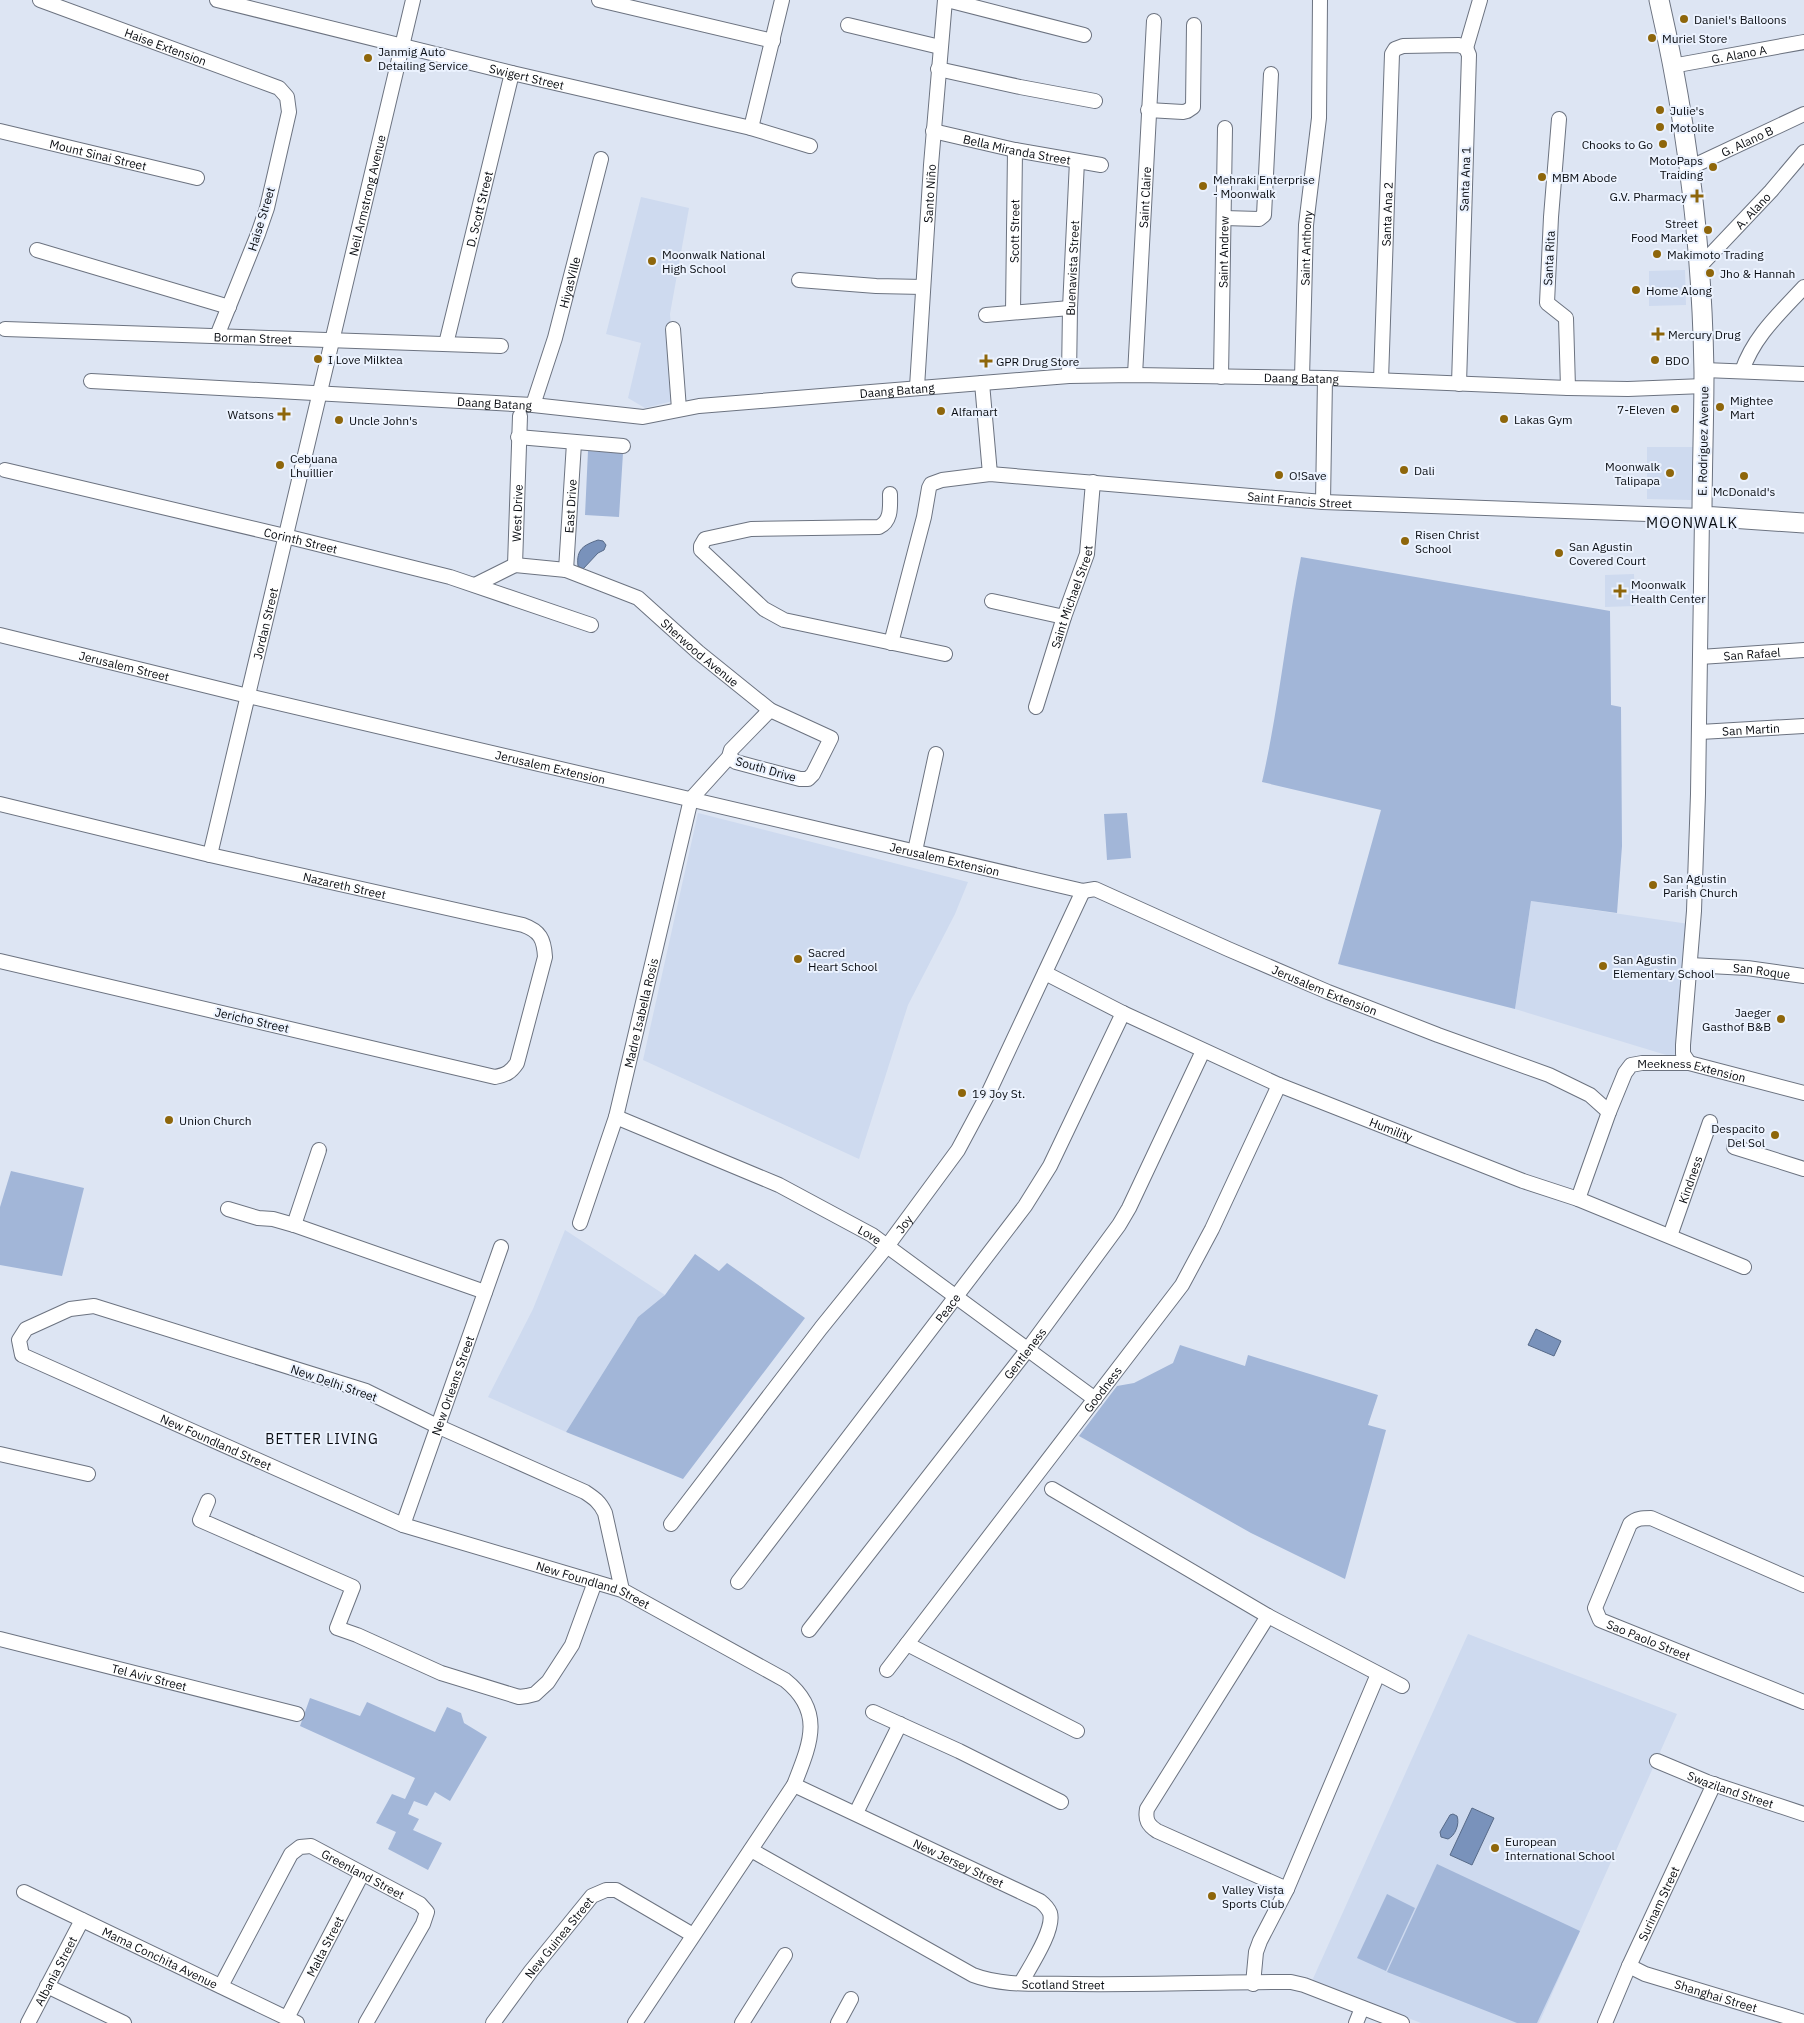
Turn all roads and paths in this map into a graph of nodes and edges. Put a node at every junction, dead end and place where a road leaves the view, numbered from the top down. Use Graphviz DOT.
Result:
graph roads {
  1 [pos="40,0"];
  2 [pos="217,0"];
  3 [pos="413,0"];
  4 [pos="599,0"];
  5 [pos="782,0"];
  6 [pos="946,0"];
  7 [pos="1320,0"];
  8 [pos="1480,0"];
  9 [pos="1660,0"];
  10 [pos="1154,21"];
  11 [pos="848,25"];
  12 [pos="1194,25"];
  13 [pos="1084,35"];
  14 [pos="773,41"];
  15 [pos="1804,42"];
  16 [pos="402,45"];
  17 [pos="940,47"];
  18 [pos="1466,48"];
  19 [pos="1672,66"];
  20 [pos="938,69"];
  21 [pos="512,73"];
  22 [pos="1271,74"];
  23 [pos="287,97"];
  24 [pos="1095,101"];
  25 [pos="1148,110"];
  26 [pos="1804,114"];
  27 [pos="1559,120"];
  28 [pos="750,128"];
  29 [pos="1226,128"];
  30 [pos="0,131"];
  31 [pos="933,131"];
  32 [pos="810,146"];
  33 [pos="1016,150"];
  34 [pos="1804,152"];
  35 [pos="601,159"];
  36 [pos="1076,161"];
  37 [pos="1101,165"];
  38 [pos="1689,168"];
  39 [pos="197,178"];
  40 [pos="1224,218"];
  41 [pos="37,250"];
  42 [pos="1699,267"];
  43 [pos="799,280"];
  44 [pos="923,287"];
  45 [pos="1804,287"];
  46 [pos="229,307"];
  47 [pos="1070,308"];
  48 [pos="1014,312"];
  49 [pos="986,315"];
  50 [pos="4,329"];
  51 [pos="673,329"];
  52 [pos="217,336"];
  53 [pos="332,340"];
  54 [pos="446,344"];
  55 [pos="501,346"];
  56 [pos="1742,371"];
  57 [pos="1804,374"];
  58 [pos="1135,375"];
  59 [pos="1069,376"];
  60 [pos="1221,377"];
  61 [pos="1302,378"];
  62 [pos="1325,378"];
  63 [pos="1704,378"];
  64 [pos="1381,380"];
  65 [pos="91,381"];
  66 [pos="982,383"];
  67 [pos="1459,384"];
  68 [pos="917,387"];
  69 [pos="1568,388"];
  70 [pos="320,392"];
  71 [pos="532,405"];
  72 [pos="679,409"];
  73 [pos="520,416"];
  74 [pos="518,437"];
  75 [pos="574,443"];
  76 [pos="623,446"];
  77 [pos="4,470"];
  78 [pos="990,474"];
  79 [pos="1093,482"];
  80 [pos="890,494"];
  81 [pos="1323,502"];
  82 [pos="1702,516"];
  83 [pos="1804,523"];
  84 [pos="286,536"];
  85 [pos="515,566"];
  86 [pos="566,570"];
  87 [pos="475,585"];
  88 [pos="992,601"];
  89 [pos="1064,617"];
  90 [pos="591,625"];
  91 [pos="0,635"];
  92 [pos="891,643"];
  93 [pos="1804,650"];
  94 [pos="945,654"];
  95 [pos="1700,656"];
  96 [pos="248,696"];
  97 [pos="1036,707"];
  98 [pos="770,710"];
  99 [pos="1804,726"];
  100 [pos="1700,732"];
  101 [pos="936,754"];
  102 [pos="729,757"];
  103 [pos="691,799"];
  104 [pos="0,804"];
  105 [pos="915,851"];
  106 [pos="210,855"];
  107 [pos="1082,891"];
  108 [pos="0,961"];
  109 [pos="1690,965"];
  110 [pos="1045,974"];
  111 [pos="1804,976"];
  112 [pos="1123,1013"];
  113 [pos="1203,1051"];
  114 [pos="1689,1063"];
  115 [pos="505,1075"];
  116 [pos="1279,1085"];
  117 [pos="1804,1092"];
  118 [pos="1609,1112"];
  119 [pos="616,1117"];
  120 [pos="1710,1122"];
  121 [pos="1734,1147"];
  122 [pos="319,1150"];
  123 [pos="1804,1169"];
  124 [pos="1578,1199"];
  125 [pos="228,1208"];
  126 [pos="580,1223"];
  127 [pos="294,1225"];
  128 [pos="1670,1236"];
  129 [pos="888,1245"];
  130 [pos="501,1246"];
  131 [pos="1744,1267"];
  132 [pos="485,1292"];
  133 [pos="956,1296"];
  134 [pos="1028,1349"];
  135 [pos="22,1355"];
  136 [pos="1095,1399"];
  137 [pos="437,1426"];
  138 [pos="0,1454"];
  139 [pos="88,1474"];
  140 [pos="1052,1489"];
  141 [pos="208,1500"];
  142 [pos="671,1524"];
  143 [pos="403,1525"];
  144 [pos="595,1582"];
  145 [pos="738,1582"];
  146 [pos="1804,1585"];
  147 [pos="622,1590"];
  148 [pos="1268,1616"];
  149 [pos="809,1630"];
  150 [pos="0,1639"];
  151 [pos="907,1644"];
  152 [pos="887,1670"];
  153 [pos="1378,1674"];
  154 [pos="1402,1686"];
  155 [pos="1804,1702"];
  156 [pos="873,1712"];
  157 [pos="298,1714"];
  158 [pos="900,1724"];
  159 [pos="1077,1731"];
  160 [pos="1657,1761"];
  161 [pos="1714,1784"];
  162 [pos="794,1785"];
  163 [pos="1061,1802"];
  164 [pos="1803,1812"];
  165 [pos="856,1813"];
  166 [pos="752,1850"];
  167 [pos="362,1874"];
  168 [pos="1288,1889"];
  169 [pos="24,1892"];
  170 [pos="82,1920"];
  171 [pos="693,1935"];
  172 [pos="785,1955"];
  173 [pos="1629,1966"];
  174 [pos="1021,1983"];
  175 [pos="1253,1984"];
  176 [pos="47,1986"];
  177 [pos="221,1986"];
  178 [pos="851,1999"];
  179 [pos="1362,2008"];
  180 [pos="292,2021"];
  181 [pos="1804,2022"];
  182 [pos="28,2023"];
  183 [pos="124,2023"];
  184 [pos="366,2023"];
  185 [pos="493,2023"];
  186 [pos="635,2023"];
  187 [pos="742,2023"];
  188 [pos="838,2023"];
  189 [pos="1356,2023"];
  190 [pos="1402,2023"];
  191 [pos="1605,2023"];
  1 -- 23 [label="street, Haise Extension"];
  2 -- 16 [label="street, Swigert Street"];
  3 -- 16 [label="street, Neil Armstrong Avenue"];
  4 -- 14 [label="street"];
  5 -- 14 [label="street"];
  6 -- 13 [label="street"];
  6 -- 17 [label="street, Santo Niño"];
  7 -- 61 [label="street, Saint Anthony"];
  8 -- 18 [label="street"];
  9 -- 19 [label="main road, E. Rodriguez Avenue"];
  10 -- 25 [label="street, Saint Claire"];
  11 -- 17 [label="street"];
  12 -- 25 [label="street"];
  14 -- 28 [label="street"];
  15 -- 19 [label="street, G. Alano A"];
  16 -- 21 [label="street, Swigert Street"];
  16 -- 53 [label="street, Neil Armstrong Avenue"];
  17 -- 20 [label="street, Santo Niño"];
  18 -- 64 [label="street, Santa Ana 2"];
  18 -- 67 [label="street, Santa Ana 1"];
  19 -- 38 [label="main road, E. Rodriguez Avenue"];
  20 -- 24 [label="street"];
  20 -- 31 [label="street, Santo Niño"];
  21 -- 28 [label="street, Swigert Street"];
  21 -- 54 [label="street, D. Scott Street"];
  22 -- 40 [label="street"];
  23 -- 46 [label="street, Haise Street"];
  25 -- 58 [label="street, Saint Claire"];
  26 -- 38 [label="street, G. Alano B"];
  27 -- 69 [label="street, Santa Rita"];
  28 -- 32 [label="street, Swigert Street"];
  29 -- 40 [label="street, Saint Andrew"];
  30 -- 39 [label="street, Mount Sinai Street"];
  31 -- 33 [label="street, Bella Miranda Street"];
  31 -- 44 [label="street, Santo Niño"];
  33 -- 36 [label="street, Bella Miranda Street"];
  33 -- 48 [label="street, Scott Street"];
  34 -- 42 [label="street, A. Alano"];
  35 -- 71 [label="street, HiyasVille"];
  36 -- 37 [label="street, Bella Miranda Street"];
  36 -- 47 [label="street, Buenavista Street"];
  38 -- 42 [label="main road, E. Rodriguez Avenue"];
  40 -- 60 [label="street, Saint Andrew"];
  41 -- 46 [label="street"];
  42 -- 63 [label="main road, E. Rodriguez Avenue"];
  43 -- 44 [label="street"];
  44 -- 68 [label="street, Santo Niño"];
  45 -- 56 [label="street"];
  46 -- 52 [label="street, Haise Street"];
  47 -- 48 [label="street"];
  47 -- 59 [label="street, Buenavista Street"];
  48 -- 49 [label="street"];
  50 -- 52 [label="street, Borman Street"];
  51 -- 72 [label="street"];
  52 -- 53 [label="street, Borman Street"];
  53 -- 54 [label="street, Borman Street"];
  53 -- 70 [label="street, Neil Armstrong Avenue"];
  54 -- 55 [label="street, Borman Street"];
  56 -- 57 [label="street, Daang Batang"];
  56 -- 63 [label="street, Daang Batang"];
  58 -- 59 [label="street, Daang Batang"];
  58 -- 60 [label="street, Daang Batang"];
  59 -- 66 [label="street, Daang Batang"];
  60 -- 61 [label="street, Daang Batang"];
  61 -- 62 [label="street, Daang Batang"];
  62 -- 64 [label="street, Daang Batang"];
  62 -- 81 [label="street"];
  63 -- 69 [label="street, Daang Batang"];
  63 -- 82 [label="main road, E. Rodriguez Avenue"];
  64 -- 67 [label="street, Daang Batang"];
  65 -- 70 [label="street, Daang Batang"];
  66 -- 68 [label="street, Daang Batang"];
  66 -- 78 [label="street"];
  67 -- 69 [label="street, Daang Batang"];
  68 -- 72 [label="street, Daang Batang"];
  70 -- 71 [label="street, Daang Batang"];
  70 -- 84 [label="street, Jordan Street"];
  71 -- 72 [label="street, Daang Batang"];
  73 -- 74 [label="street, West Drive"];
  74 -- 75 [label="street"];
  74 -- 85 [label="street, West Drive"];
  75 -- 76 [label="street"];
  75 -- 86 [label="street, East Drive"];
  77 -- 84 [label="street, Corinth Street"];
  78 -- 79 [label="street, Saint Francis Street"];
  78 -- 92 [label="street, Saint Francis Street"];
  79 -- 81 [label="street, Saint Francis Street"];
  79 -- 89 [label="street, Saint Michael Street"];
  80 -- 92 [label="street"];
  81 -- 82 [label="street, Saint Francis Street"];
  82 -- 83 [label="main road"];
  82 -- 95 [label="street, E. Rodriguez Avenue"];
  84 -- 87 [label="street, Corinth Street"];
  84 -- 96 [label="street, Jordan Street"];
  85 -- 86 [label="street, Sherwood Avenue"];
  85 -- 87 [label="street"];
  86 -- 98 [label="street, Sherwood Avenue"];
  87 -- 90 [label="street, Corinth Street"];
  88 -- 89 [label="street"];
  89 -- 97 [label="street, Saint Michael Street"];
  91 -- 96 [label="street, Jerusalem Street"];
  92 -- 94 [label="street"];
  93 -- 95 [label="street, San Rafael"];
  95 -- 100 [label="street, E. Rodriguez Avenue"];
  96 -- 103 [label="street, Jerusalem Extension"];
  96 -- 106 [label="street, Jordan Street"];
  98 -- 102 [label="street"];
  98 -- 102 [label="street, South Drive"];
  99 -- 100 [label="street, San Martin"];
  100 -- 109 [label="street, E. Rodriguez Avenue"];
  101 -- 105 [label="street"];
  102 -- 103 [label="street"];
  103 -- 105 [label="street, Jerusalem Extension"];
  103 -- 119 [label="street, Madre Isabella Rosis"];
  104 -- 106 [label="street, Nazareth Street"];
  105 -- 107 [label="street, Jerusalem Extension"];
  106 -- 115 [label="street, Nazareth Street"];
  107 -- 110 [label="street, Joy"];
  107 -- 118 [label="street, Jerusalem Extension"];
  108 -- 115 [label="street, Jericho Street"];
  109 -- 111 [label="street, San Roque"];
  109 -- 114 [label="street, E. Rodriguez Avenue"];
  110 -- 112 [label="street, Humility"];
  110 -- 129 [label="street, Joy"];
  112 -- 113 [label="street, Humility"];
  112 -- 133 [label="street, Peace"];
  113 -- 116 [label="street, Humility"];
  113 -- 134 [label="street, Gentleness"];
  114 -- 117 [label="street, Meekness Extension"];
  114 -- 118 [label="street, Meekness Extension"];
  116 -- 124 [label="street, Humility"];
  116 -- 136 [label="street, Goodness"];
  118 -- 124 [label="street, Meekness Extension"];
  119 -- 126 [label="street, Madre Isabella Rosis"];
  119 -- 129 [label="street, Love"];
  120 -- 128 [label="street, Kindness"];
  121 -- 123 [label="street"];
  122 -- 127 [label="street"];
  124 -- 128 [label="street, Humility"];
  125 -- 127 [label="street"];
  127 -- 132 [label="street"];
  128 -- 131 [label="street, Humility"];
  129 -- 133 [label="street, Love"];
  129 -- 142 [label="street, Joy"];
  130 -- 132 [label="street, New Orleans Street"];
  132 -- 137 [label="street, New Orleans Street"];
  133 -- 134 [label="street, Love"];
  133 -- 145 [label="street, Peace"];
  134 -- 136 [label="street, Love"];
  134 -- 149 [label="street, Gentleness"];
  135 -- 137 [label="street, New Delhi Street"];
  135 -- 143 [label="street, New Foundland Street"];
  136 -- 151 [label="street, Goodness"];
  137 -- 143 [label="street, New Orleans Street"];
  137 -- 147 [label="street, New Delhi Street"];
  138 -- 139 [label="street"];
  140 -- 148 [label="street"];
  141 -- 144 [label="street"];
  143 -- 144 [label="street, New Foundland Street"];
  144 -- 147 [label="street, New Foundland Street"];
  146 -- 155 [label="street, Sao Paolo Street"];
  147 -- 162 [label="street, New Foundland Street"];
  148 -- 153 [label="street"];
  148 -- 168 [label="street"];
  150 -- 157 [label="street, Tel Aviv Street"];
  151 -- 152 [label="street, Goodness"];
  151 -- 159 [label="street"];
  153 -- 154 [label="street"];
  153 -- 168 [label="street"];
  156 -- 158 [label="street"];
  158 -- 163 [label="street"];
  158 -- 165 [label="street"];
  160 -- 161 [label="street, Swaziland Street"];
  161 -- 164 [label="street, Swaziland Street"];
  161 -- 173 [label="street, Surinam Street"];
  162 -- 165 [label="street, New Jersey Street"];
  162 -- 166 [label="street, New Foundland Street"];
  165 -- 174 [label="street, New Jersey Street"];
  166 -- 171 [label="street, New Foundland Street"];
  166 -- 174 [label="street, Scotland Street"];
  167 -- 177 [label="street, Greenland Street"];
  167 -- 180 [label="street, Malta Street"];
  167 -- 184 [label="street, Greenland Street"];
  168 -- 175 [label="street"];
  169 -- 170 [label="street, Mama Conchita Avenue"];
  170 -- 176 [label="street, Albania Street"];
  170 -- 177 [label="street, Mama Conchita Avenue"];
  171 -- 185 [label="street, New Guinea Street"];
  171 -- 186 [label="street, New Foundland Street"];
  172 -- 187 [label="street"];
  173 -- 181 [label="street, Shanghai Street"];
  173 -- 191 [label="street, Surinam Street"];
  174 -- 175 [label="street, Scotland Street"];
  175 -- 179 [label="street, Scotland Street"];
  176 -- 182 [label="street, Albania Street"];
  176 -- 183 [label="street"];
  177 -- 180 [label="street, Mama Conchita Avenue"];
  178 -- 188 [label="street"];
  179 -- 189 [label="street"];
  179 -- 190 [label="street, Scotland Street"];
}
